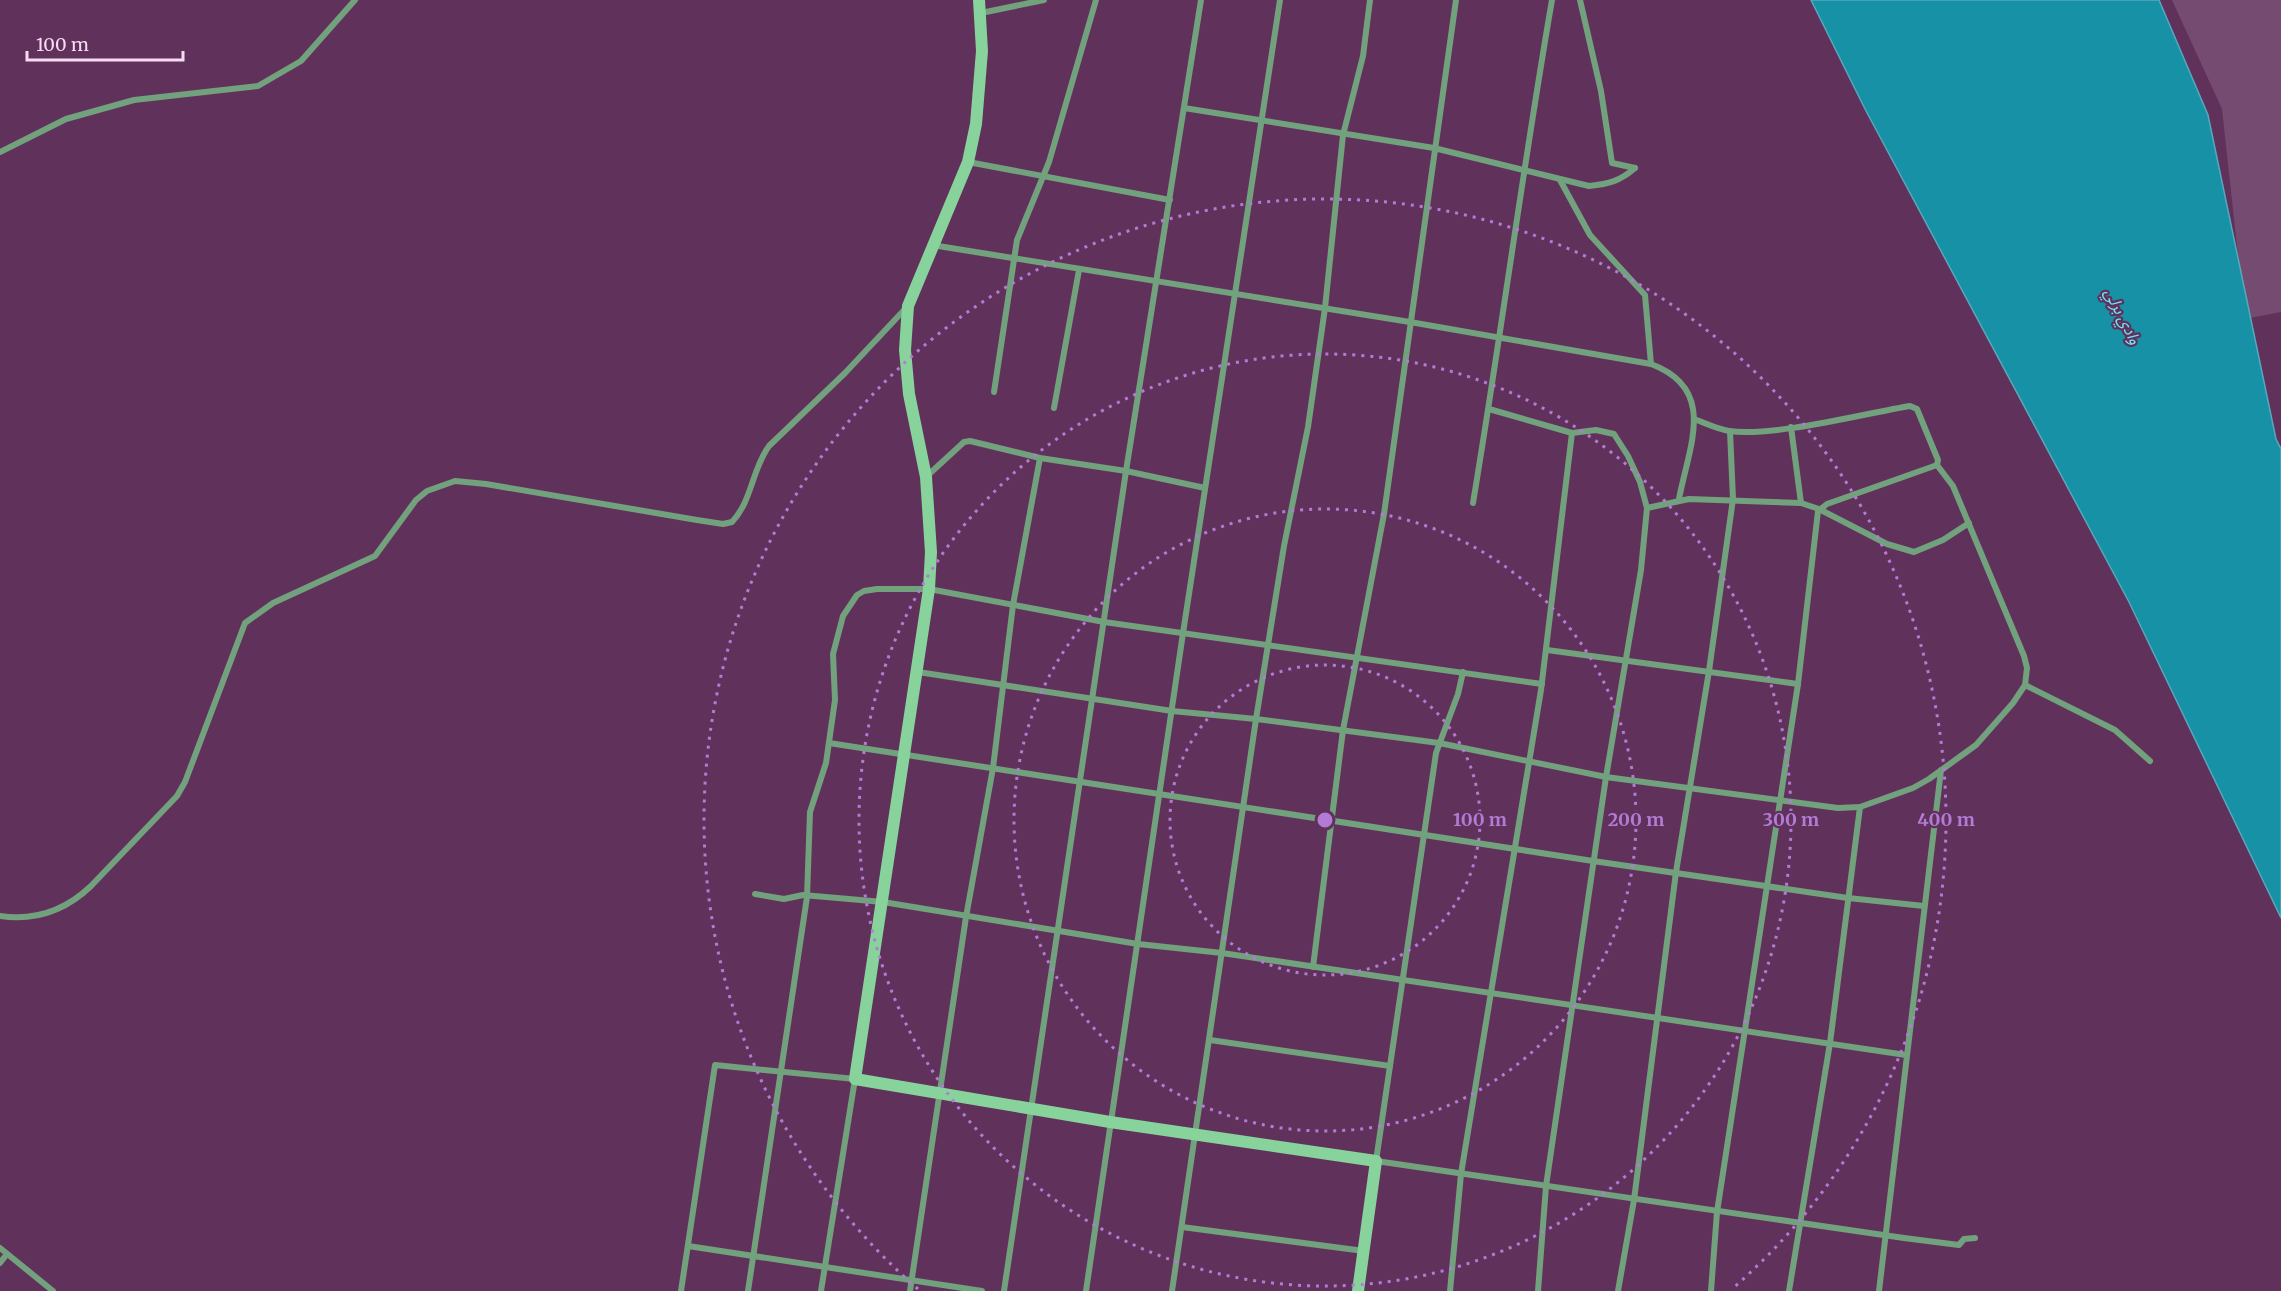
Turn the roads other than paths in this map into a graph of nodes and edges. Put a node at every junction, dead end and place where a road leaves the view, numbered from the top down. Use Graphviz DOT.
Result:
graph roads {
  1 [pos="355,0"];
  2 [pos="979,0"];
  3 [pos="1044,0"];
  4 [pos="1096,0"];
  5 [pos="1201,0"];
  6 [pos="1280,0"];
  7 [pos="1370,0"];
  8 [pos="1456,0"];
  9 [pos="1552,0"];
  10 [pos="1580,0"];
  11 [pos="981,13"];
  12 [pos="1184,108"];
  13 [pos="1260,122"];
  14 [pos="1343,135"];
  15 [pos="1434,148"];
  16 [pos="0,152"];
  17 [pos="968,162"];
  18 [pos="1523,169"];
  19 [pos="1043,177"];
  20 [pos="1560,180"];
  21 [pos="1170,200"];
  22 [pos="932,245"];
  23 [pos="1014,260"];
  24 [pos="1079,270"];
  25 [pos="1156,281"];
  26 [pos="1236,294"];
  27 [pos="908,306"];
  28 [pos="1324,308"];
  29 [pos="1410,322"];
  30 [pos="1498,338"];
  31 [pos="1651,364"];
  32 [pos="993,392"];
  33 [pos="1054,408"];
  34 [pos="1489,409"];
  35 [pos="1694,419"];
  36 [pos="1791,427"];
  37 [pos="1730,431"];
  38 [pos="1572,433"];
  39 [pos="1040,458"];
  40 [pos="1937,465"];
  41 [pos="1126,471"];
  42 [pos="926,477"];
  43 [pos="1205,488"];
  44 [pos="1679,500"];
  45 [pos="1733,500"];
  46 [pos="1473,503"];
  47 [pos="1801,503"];
  48 [pos="1647,508"];
  49 [pos="1819,509"];
  50 [pos="1969,523"];
  51 [pos="929,589"];
  52 [pos="1013,605"];
  53 [pos="1104,622"];
  54 [pos="1183,633"];
  55 [pos="1269,644"];
  56 [pos="1547,650"];
  57 [pos="1356,656"];
  58 [pos="1624,661"];
  59 [pos="1709,671"];
  60 [pos="918,672"];
  61 [pos="1463,672"];
  62 [pos="1003,684"];
  63 [pos="1542,684"];
  64 [pos="1798,684"];
  65 [pos="2025,684"];
  66 [pos="1093,698"];
  67 [pos="1172,711"];
  68 [pos="1256,719"];
  69 [pos="1343,730"];
  70 [pos="829,743"];
  71 [pos="1439,743"];
  72 [pos="906,755"];
  73 [pos="2150,760"];
  74 [pos="1528,763"];
  75 [pos="993,768"];
  76 [pos="1941,770"];
  77 [pos="1606,777"];
  78 [pos="1080,781"];
  79 [pos="1689,789"];
  80 [pos="1160,795"];
  81 [pos="1779,802"];
  82 [pos="1245,807"];
  83 [pos="1860,807"];
  84 [pos="1332,820"];
  85 [pos="1424,834"];
  86 [pos="1514,847"];
  87 [pos="1593,861"];
  88 [pos="1676,872"];
  89 [pos="1767,886"];
  90 [pos="755,894"];
  91 [pos="807,897"];
  92 [pos="1848,898"];
  93 [pos="883,902"];
  94 [pos="1924,906"];
  95 [pos="0,916"];
  96 [pos="966,917"];
  97 [pos="1058,930"];
  98 [pos="1138,944"];
  99 [pos="1222,953"];
  100 [pos="1313,967"];
  101 [pos="1403,980"];
  102 [pos="1490,994"];
  103 [pos="1573,1007"];
  104 [pos="1656,1019"];
  105 [pos="1745,1029"];
  106 [pos="1210,1040"];
  107 [pos="1830,1043"];
  108 [pos="1906,1054"];
  109 [pos="1390,1066"];
  110 [pos="783,1071"];
  111 [pos="855,1079"];
  112 [pos="939,1093"];
  113 [pos="1032,1108"];
  114 [pos="1110,1122"];
  115 [pos="1195,1133"];
  116 [pos="1376,1161"];
  117 [pos="1461,1174"];
  118 [pos="1546,1186"];
  119 [pos="1634,1200"];
  120 [pos="1717,1212"];
  121 [pos="1799,1223"];
  122 [pos="1182,1227"];
  123 [pos="1886,1236"];
  124 [pos="1975,1238"];
  125 [pos="688,1246"];
  126 [pos="0,1248"];
  127 [pos="1364,1251"];
  128 [pos="7,1254"];
  129 [pos="755,1256"];
  130 [pos="0,1263"];
  131 [pos="824,1267"];
  132 [pos="912,1279"];
  133 [pos="53,1291"];
  134 [pos="681,1291"];
  135 [pos="748,1291"];
  136 [pos="821,1291"];
  137 [pos="910,1291"];
  138 [pos="982,1291"];
  139 [pos="1004,1291"];
  140 [pos="1086,1291"];
  141 [pos="1172,1291"];
  142 [pos="1358,1291"];
  143 [pos="1450,1291"];
  144 [pos="1538,1291"];
  145 [pos="1618,1291"];
  146 [pos="1711,1291"];
  147 [pos="1789,1291"];
  148 [pos="1879,1291"];
  1 -- 16 [label="street"];
  2 -- 11 [label="street"];
  3 -- 11 [label="street"];
  4 -- 19 [label="street"];
  5 -- 12 [label="street"];
  6 -- 13 [label="street"];
  7 -- 14 [label="street"];
  8 -- 15 [label="street"];
  9 -- 18 [label="street"];
  10 -- 20 [label="street"];
  11 -- 17 [label="street"];
  12 -- 13 [label="street"];
  12 -- 21 [label="street"];
  13 -- 14 [label="street"];
  13 -- 26 [label="street"];
  14 -- 15 [label="street"];
  14 -- 28 [label="street"];
  15 -- 18 [label="street"];
  15 -- 29 [label="street"];
  17 -- 19 [label="street"];
  17 -- 22 [label="street"];
  18 -- 20 [label="street"];
  18 -- 30 [label="street"];
  19 -- 21 [label="street"];
  19 -- 23 [label="street"];
  20 -- 31 [label="street"];
  21 -- 25 [label="street"];
  22 -- 23 [label="street"];
  22 -- 27 [label="street"];
  23 -- 24 [label="street"];
  23 -- 32 [label="street"];
  24 -- 25 [label="street"];
  24 -- 33 [label="street"];
  25 -- 26 [label="street"];
  25 -- 41 [label="street"];
  26 -- 28 [label="street"];
  26 -- 43 [label="street"];
  27 -- 42 [label="street"];
  27 -- 95 [label="street"];
  28 -- 29 [label="street"];
  28 -- 55 [label="street"];
  29 -- 30 [label="street"];
  29 -- 57 [label="street"];
  30 -- 31 [label="street"];
  30 -- 34 [label="street"];
  31 -- 35 [label="street"];
  34 -- 38 [label="street"];
  34 -- 46 [label="street"];
  35 -- 37 [label="street"];
  35 -- 44 [label="street"];
  36 -- 37 [label="street"];
  36 -- 40 [label="street"];
  36 -- 47 [label="street"];
  37 -- 45 [label="street"];
  38 -- 48 [label="street"];
  38 -- 56 [label="street"];
  39 -- 41 [label="street"];
  39 -- 42 [label="street"];
  39 -- 52 [label="street"];
  40 -- 49 [label="street"];
  40 -- 50 [label="street"];
  41 -- 43 [label="street"];
  41 -- 53 [label="street"];
  42 -- 51 [label="street"];
  43 -- 54 [label="street"];
  44 -- 45 [label="street"];
  44 -- 48 [label="street"];
  45 -- 47 [label="street"];
  45 -- 59 [label="street"];
  47 -- 49 [label="street"];
  48 -- 58 [label="street"];
  49 -- 50 [label="street"];
  49 -- 64 [label="street"];
  50 -- 65 [label="street"];
  51 -- 52 [label="street"];
  51 -- 60 [label="street"];
  51 -- 70 [label="street"];
  52 -- 53 [label="street"];
  52 -- 62 [label="street"];
  53 -- 54 [label="street"];
  53 -- 66 [label="street"];
  54 -- 55 [label="street"];
  54 -- 67 [label="street"];
  55 -- 57 [label="street"];
  55 -- 68 [label="street"];
  56 -- 58 [label="street"];
  56 -- 63 [label="street"];
  57 -- 61 [label="street"];
  57 -- 69 [label="street"];
  58 -- 59 [label="street"];
  58 -- 77 [label="street"];
  59 -- 64 [label="street"];
  59 -- 79 [label="street"];
  60 -- 62 [label="street"];
  60 -- 72 [label="street"];
  61 -- 63 [label="street"];
  61 -- 71 [label="street"];
  62 -- 66 [label="street"];
  62 -- 75 [label="street"];
  63 -- 74 [label="street"];
  64 -- 81 [label="street"];
  65 -- 73 [label="street"];
  65 -- 76 [label="street"];
  66 -- 67 [label="street"];
  66 -- 78 [label="street"];
  67 -- 68 [label="street"];
  67 -- 80 [label="street"];
  68 -- 69 [label="street"];
  68 -- 82 [label="street"];
  69 -- 71 [label="street"];
  69 -- 84 [label="street"];
  70 -- 72 [label="street"];
  70 -- 91 [label="street"];
  71 -- 74 [label="street"];
  71 -- 85 [label="street"];
  72 -- 75 [label="street"];
  72 -- 93 [label="street"];
  74 -- 77 [label="street"];
  74 -- 86 [label="street"];
  75 -- 78 [label="street"];
  75 -- 96 [label="street"];
  76 -- 83 [label="street"];
  76 -- 94 [label="street"];
  77 -- 79 [label="street"];
  77 -- 87 [label="street"];
  78 -- 80 [label="street"];
  78 -- 97 [label="street"];
  79 -- 81 [label="street"];
  79 -- 88 [label="street"];
  80 -- 82 [label="street"];
  80 -- 98 [label="street"];
  81 -- 83 [label="street"];
  81 -- 89 [label="street"];
  82 -- 84 [label="street"];
  82 -- 99 [label="street"];
  83 -- 92 [label="street"];
  84 -- 85 [label="street"];
  84 -- 100 [label="street"];
  85 -- 86 [label="street"];
  85 -- 101 [label="street"];
  86 -- 87 [label="street"];
  86 -- 102 [label="street"];
  87 -- 88 [label="street"];
  87 -- 103 [label="street"];
  88 -- 89 [label="street"];
  88 -- 104 [label="street"];
  89 -- 92 [label="street"];
  89 -- 105 [label="street"];
  90 -- 91 [label="street"];
  91 -- 93 [label="street"];
  91 -- 110 [label="street"];
  92 -- 94 [label="street"];
  92 -- 107 [label="street"];
  93 -- 96 [label="street"];
  93 -- 111 [label="street"];
  94 -- 108 [label="street"];
  96 -- 97 [label="street"];
  96 -- 112 [label="street"];
  97 -- 98 [label="street"];
  97 -- 113 [label="street"];
  98 -- 99 [label="street"];
  98 -- 114 [label="street"];
  99 -- 100 [label="street"];
  99 -- 106 [label="street"];
  100 -- 101 [label="street"];
  101 -- 102 [label="street"];
  101 -- 109 [label="street"];
  102 -- 103 [label="street"];
  102 -- 117 [label="street"];
  103 -- 104 [label="street"];
  103 -- 118 [label="street"];
  104 -- 105 [label="street"];
  104 -- 119 [label="street"];
  105 -- 107 [label="street"];
  105 -- 120 [label="street"];
  106 -- 109 [label="street"];
  106 -- 115 [label="street"];
  107 -- 108 [label="street"];
  107 -- 121 [label="street"];
  108 -- 123 [label="street"];
  109 -- 116 [label="street"];
  110 -- 111 [label="street"];
  110 -- 125 [label="street"];
  110 -- 129 [label="street"];
  111 -- 112 [label="street"];
  111 -- 131 [label="street"];
  112 -- 113 [label="street"];
  112 -- 132 [label="street"];
  113 -- 114 [label="street"];
  113 -- 139 [label="street"];
  114 -- 115 [label="street"];
  114 -- 140 [label="street"];
  115 -- 116 [label="street"];
  115 -- 122 [label="street"];
  116 -- 117 [label="street"];
  116 -- 127 [label="street"];
  117 -- 118 [label="street"];
  117 -- 143 [label="street"];
  118 -- 119 [label="street"];
  118 -- 144 [label="street"];
  119 -- 120 [label="street"];
  119 -- 145 [label="street"];
  120 -- 121 [label="street"];
  120 -- 146 [label="street"];
  121 -- 123 [label="street"];
  121 -- 147 [label="street"];
  122 -- 127 [label="street"];
  122 -- 141 [label="street"];
  123 -- 124 [label="street"];
  123 -- 148 [label="street"];
  125 -- 129 [label="street"];
  125 -- 134 [label="street"];
  126 -- 128 [label="street"];
  127 -- 142 [label="street"];
  128 -- 130 [label="street"];
  128 -- 133 [label="street"];
  129 -- 131 [label="street"];
  129 -- 135 [label="street"];
  131 -- 132 [label="street"];
  131 -- 136 [label="street"];
  132 -- 137 [label="street"];
  132 -- 138 [label="street"];
}
